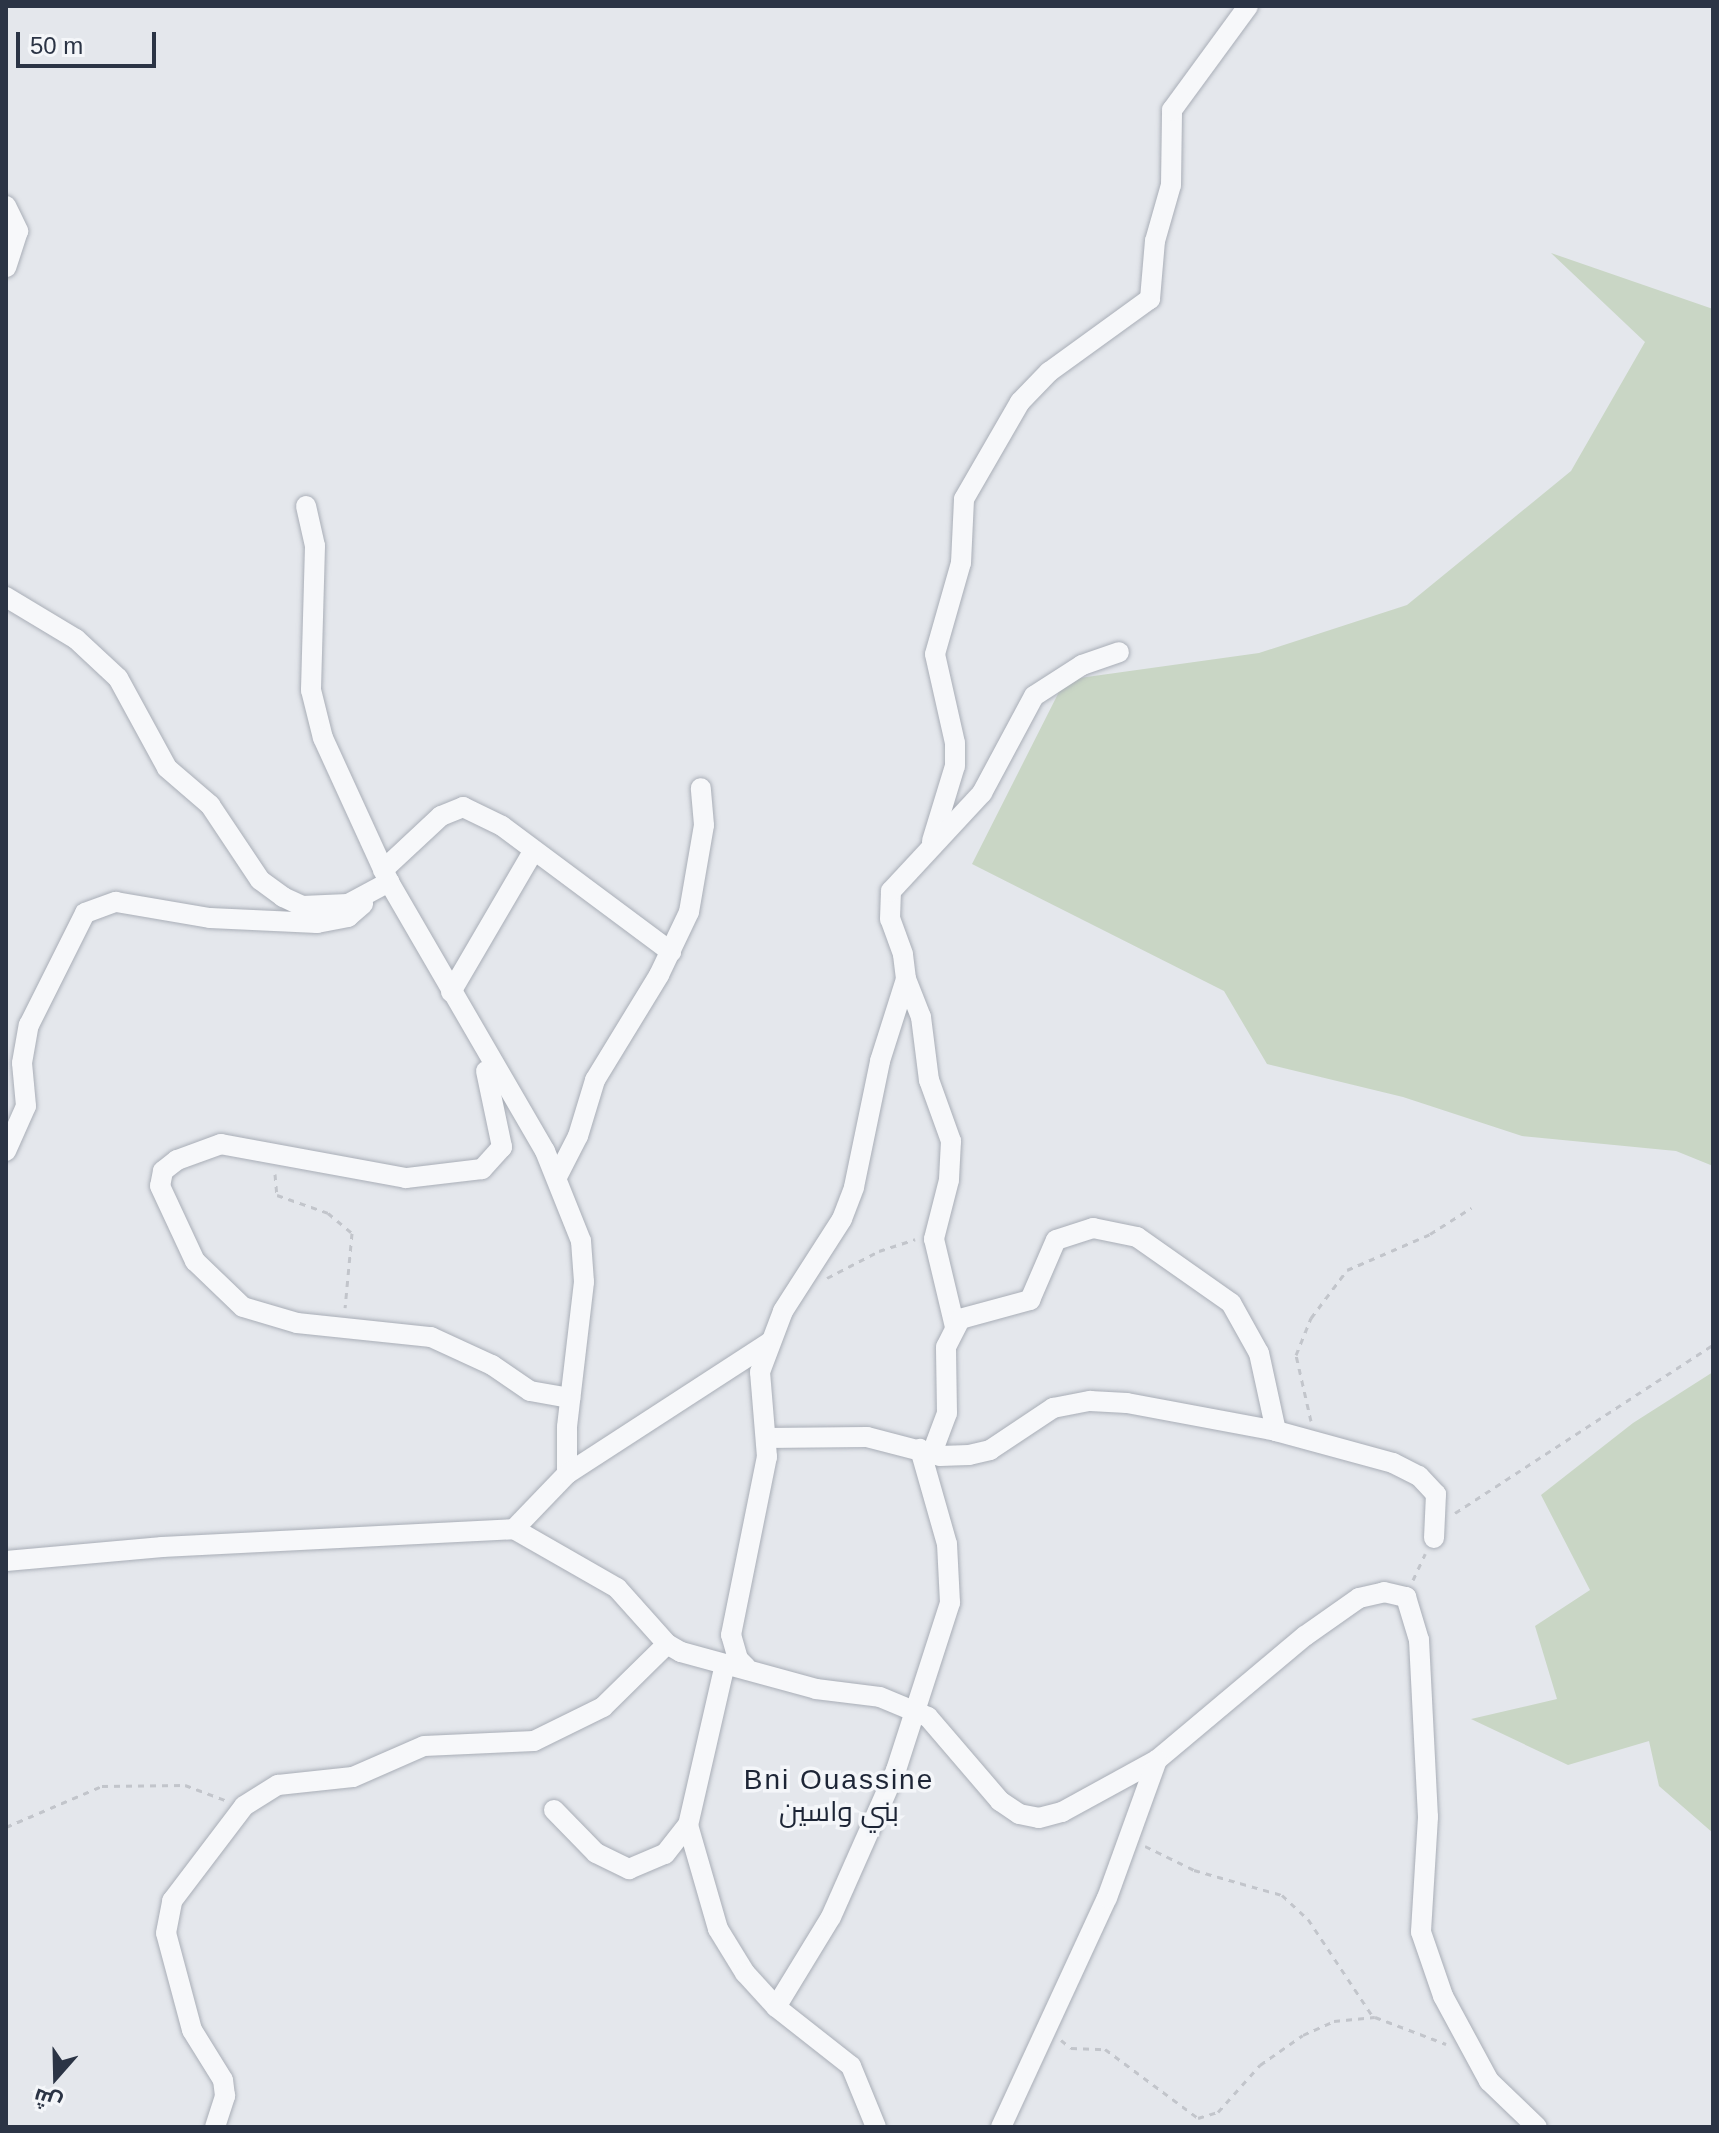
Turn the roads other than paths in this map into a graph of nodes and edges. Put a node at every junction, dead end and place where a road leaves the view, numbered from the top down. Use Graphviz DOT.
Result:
graph roads {
  1 [pos="1248,6"];
  2 [pos="6,206"];
  3 [pos="6,267"];
  4 [pos="306,506"];
  5 [pos="6,597"];
  6 [pos="1119,652"];
  7 [pos="701,788"];
  8 [pos="930,847"];
  9 [pos="534,850"];
  10 [pos="386,876"];
  11 [pos="370,894"];
  12 [pos="671,952"];
  13 [pos="906,979"];
  14 [pos="451,992"];
  15 [pos="472,1028"];
  16 [pos="6,1151"];
  17 [pos="557,1177"];
  18 [pos="955,1327"];
  19 [pos="770,1342"];
  20 [pos="570,1398"];
  21 [pos="1276,1431"];
  22 [pos="766,1438"];
  23 [pos="926,1451"];
  24 [pos="567,1474"];
  25 [pos="514,1529"];
  26 [pos="1434,1538"];
  27 [pos="9,1557"];
  28 [pos="667,1644"];
  29 [pos="725,1664"];
  30 [pos="746,1667"];
  31 [pos="913,1710"];
  32 [pos="1157,1760"];
  33 [pos="554,1810"];
  34 [pos="688,1825"];
  35 [pos="776,2007"];
  36 [pos="215,2127"];
  37 [pos="876,2127"];
  38 [pos="1001,2127"];
  39 [pos="1537,2127"];
  1 -- 8 [label="street"];
  2 -- 3 [label="street"];
  4 -- 10 [label="street"];
  5 -- 11 [label="street"];
  6 -- 8 [label="street"];
  7 -- 12 [label="street"];
  8 -- 13 [label="street"];
  9 -- 10 [label="street"];
  9 -- 12 [label="street"];
  9 -- 14 [label="street"];
  10 -- 11 [label="street"];
  10 -- 14 [label="street"];
  11 -- 16 [label="street"];
  12 -- 17 [label="street"];
  13 -- 18 [label="street"];
  13 -- 19 [label="street"];
  14 -- 15 [label="street"];
  15 -- 17 [label="street"];
  15 -- 20 [label="street"];
  17 -- 20 [label="street"];
  18 -- 21 [label="street"];
  18 -- 23 [label="street"];
  19 -- 22 [label="street"];
  19 -- 24 [label="street"];
  20 -- 24 [label="street"];
  21 -- 23 [label="street"];
  21 -- 26 [label="street"];
  22 -- 23 [label="street"];
  22 -- 30 [label="street"];
  23 -- 31 [label="street"];
  24 -- 25 [label="street"];
  25 -- 27 [label="street"];
  25 -- 28 [label="street"];
  28 -- 29 [label="street"];
  28 -- 36 [label="street"];
  29 -- 30 [label="street"];
  29 -- 34 [label="street"];
  30 -- 31 [label="street"];
  31 -- 32 [label="street"];
  31 -- 35 [label="street"];
  32 -- 38 [label="street"];
  32 -- 39 [label="street"];
  33 -- 34 [label="street"];
  34 -- 35 [label="street"];
  35 -- 37 [label="street"];
}
